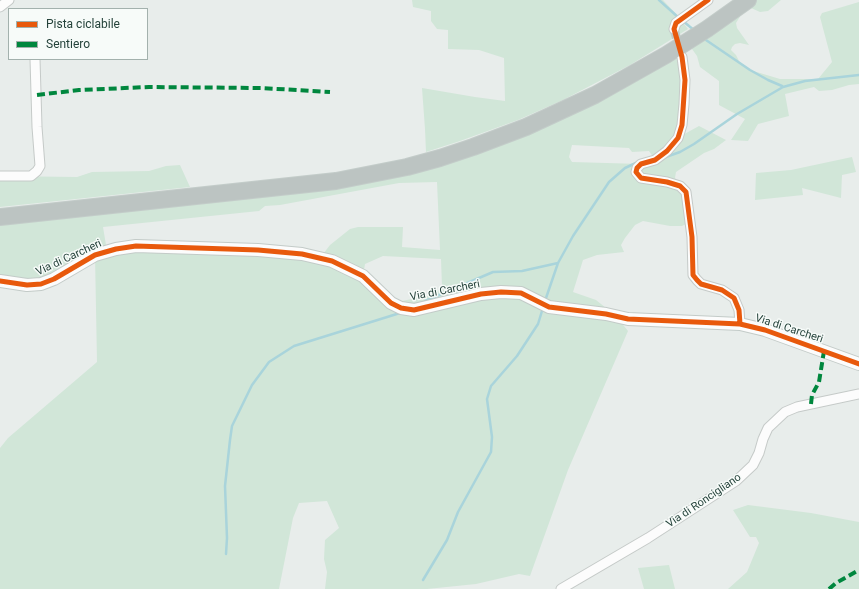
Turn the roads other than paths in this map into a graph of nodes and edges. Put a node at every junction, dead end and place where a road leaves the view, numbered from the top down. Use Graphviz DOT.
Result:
graph roads {
  1 [pos="9,0"];
  2 [pos="708,0"];
  3 [pos="731,0"];
  4 [pos="748,0"];
  5 [pos="0,7"];
  6 [pos="678,23"];
  7 [pos="682,57"];
  8 [pos="35,60"];
  9 [pos="0,176"];
  10 [pos="0,207"];
  11 [pos="0,217"];
  12 [pos="0,281"];
  13 [pos="740,324"];
  14 [pos="859,364"];
  15 [pos="859,394"];
  16 [pos="576,585"];
  17 [pos="561,589"];
  1 -- 5 [label="street"];
  2 -- 6 [label="street"];
  3 -- 10 [label="highway"];
  4 -- 11 [label="highway"];
  7 -- 13 [label="street"];
  8 -- 9 [label="street"];
  12 -- 13 [label="street, Via di Carcheri"];
  13 -- 14 [label="street, Via di Carcheri"];
  15 -- 16 [label="street, Via di Roncigliano"];
  16 -- 17 [label="street, Via di Roncigliano"];
}
